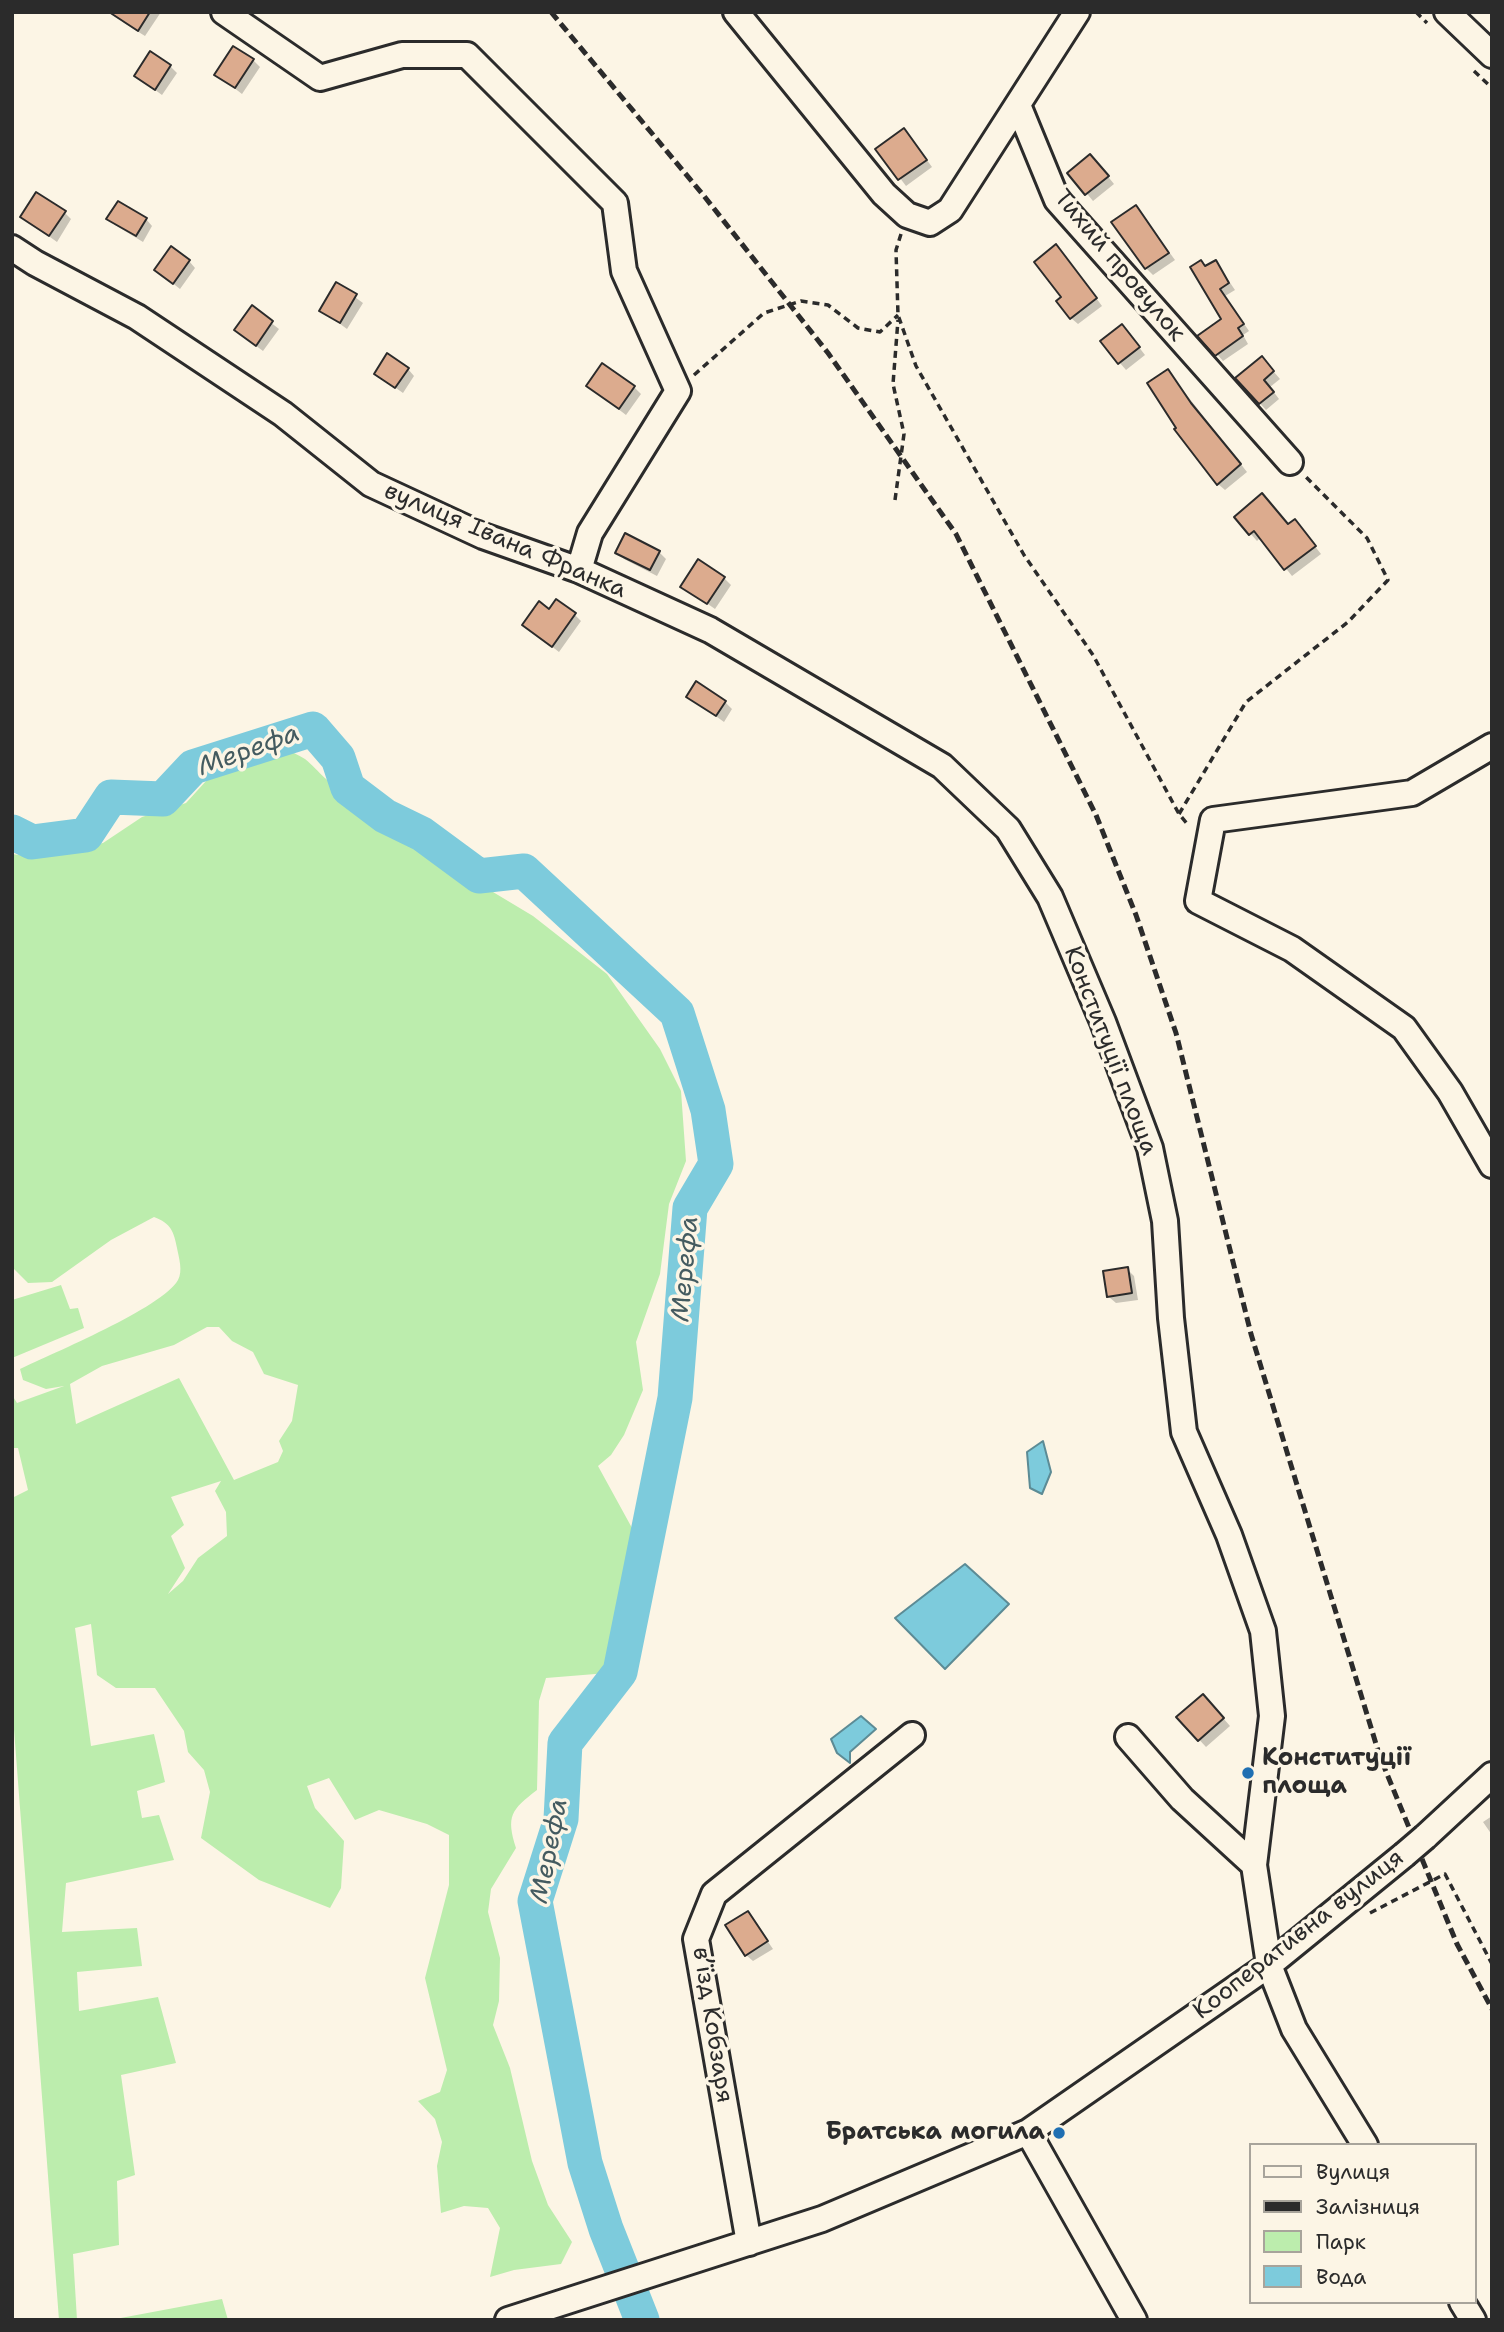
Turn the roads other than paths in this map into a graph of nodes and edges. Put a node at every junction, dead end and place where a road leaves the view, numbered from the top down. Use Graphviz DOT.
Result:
graph roads {
  1 [pos="224,12"];
  2 [pos="736,12"];
  3 [pos="1077,12"];
  4 [pos="1447,12"];
  5 [pos="1492,55"];
  6 [pos="1018,105"];
  7 [pos="12,248"];
  8 [pos="1290,462"];
  9 [pos="579,570"];
  10 [pos="1492,746"];
  11 [pos="942,766"];
  12 [pos="1492,1165"];
  13 [pos="912,1735"];
  14 [pos="1128,1737"];
  15 [pos="1492,1775"];
  16 [pos="1254,1865"];
  17 [pos="1269,1965"];
  18 [pos="1028,2132"];
  19 [pos="1364,2143"];
  20 [pos="749,2243"];
  21 [pos="1463,2304"];
  22 [pos="508,2320"];
  23 [pos="1134,2320"];
  24 [pos="1473,2320"];
  1 -- 9 [label="street"];
  2 -- 6 [label="street"];
  3 -- 6 [label="street"];
  4 -- 5 [label="street"];
  6 -- 8 [label="street, Тихий провулок"];
  7 -- 9 [label="street, вулиця Івана Франка"];
  9 -- 11 [label="street, вулиця Івана Франка"];
  10 -- 12 [label="street"];
  11 -- 16 [label="street, Конституції площа"];
  13 -- 20 [label="street, в’їзд Кобзаря"];
  14 -- 16 [label="street"];
  15 -- 17 [label="street, Кооперативна вулиця, bridge"];
  16 -- 17 [label="street, Конституції площа"];
  17 -- 18 [label="street, Кооперативна вулиця"];
  17 -- 19 [label="street, Конституції площа"];
  18 -- 20 [label="street, Кооперативна вулиця"];
  18 -- 23 [label="street"];
  20 -- 22 [label="street, Кооперативна вулиця"];
  21 -- 24 [label="street"];
}
